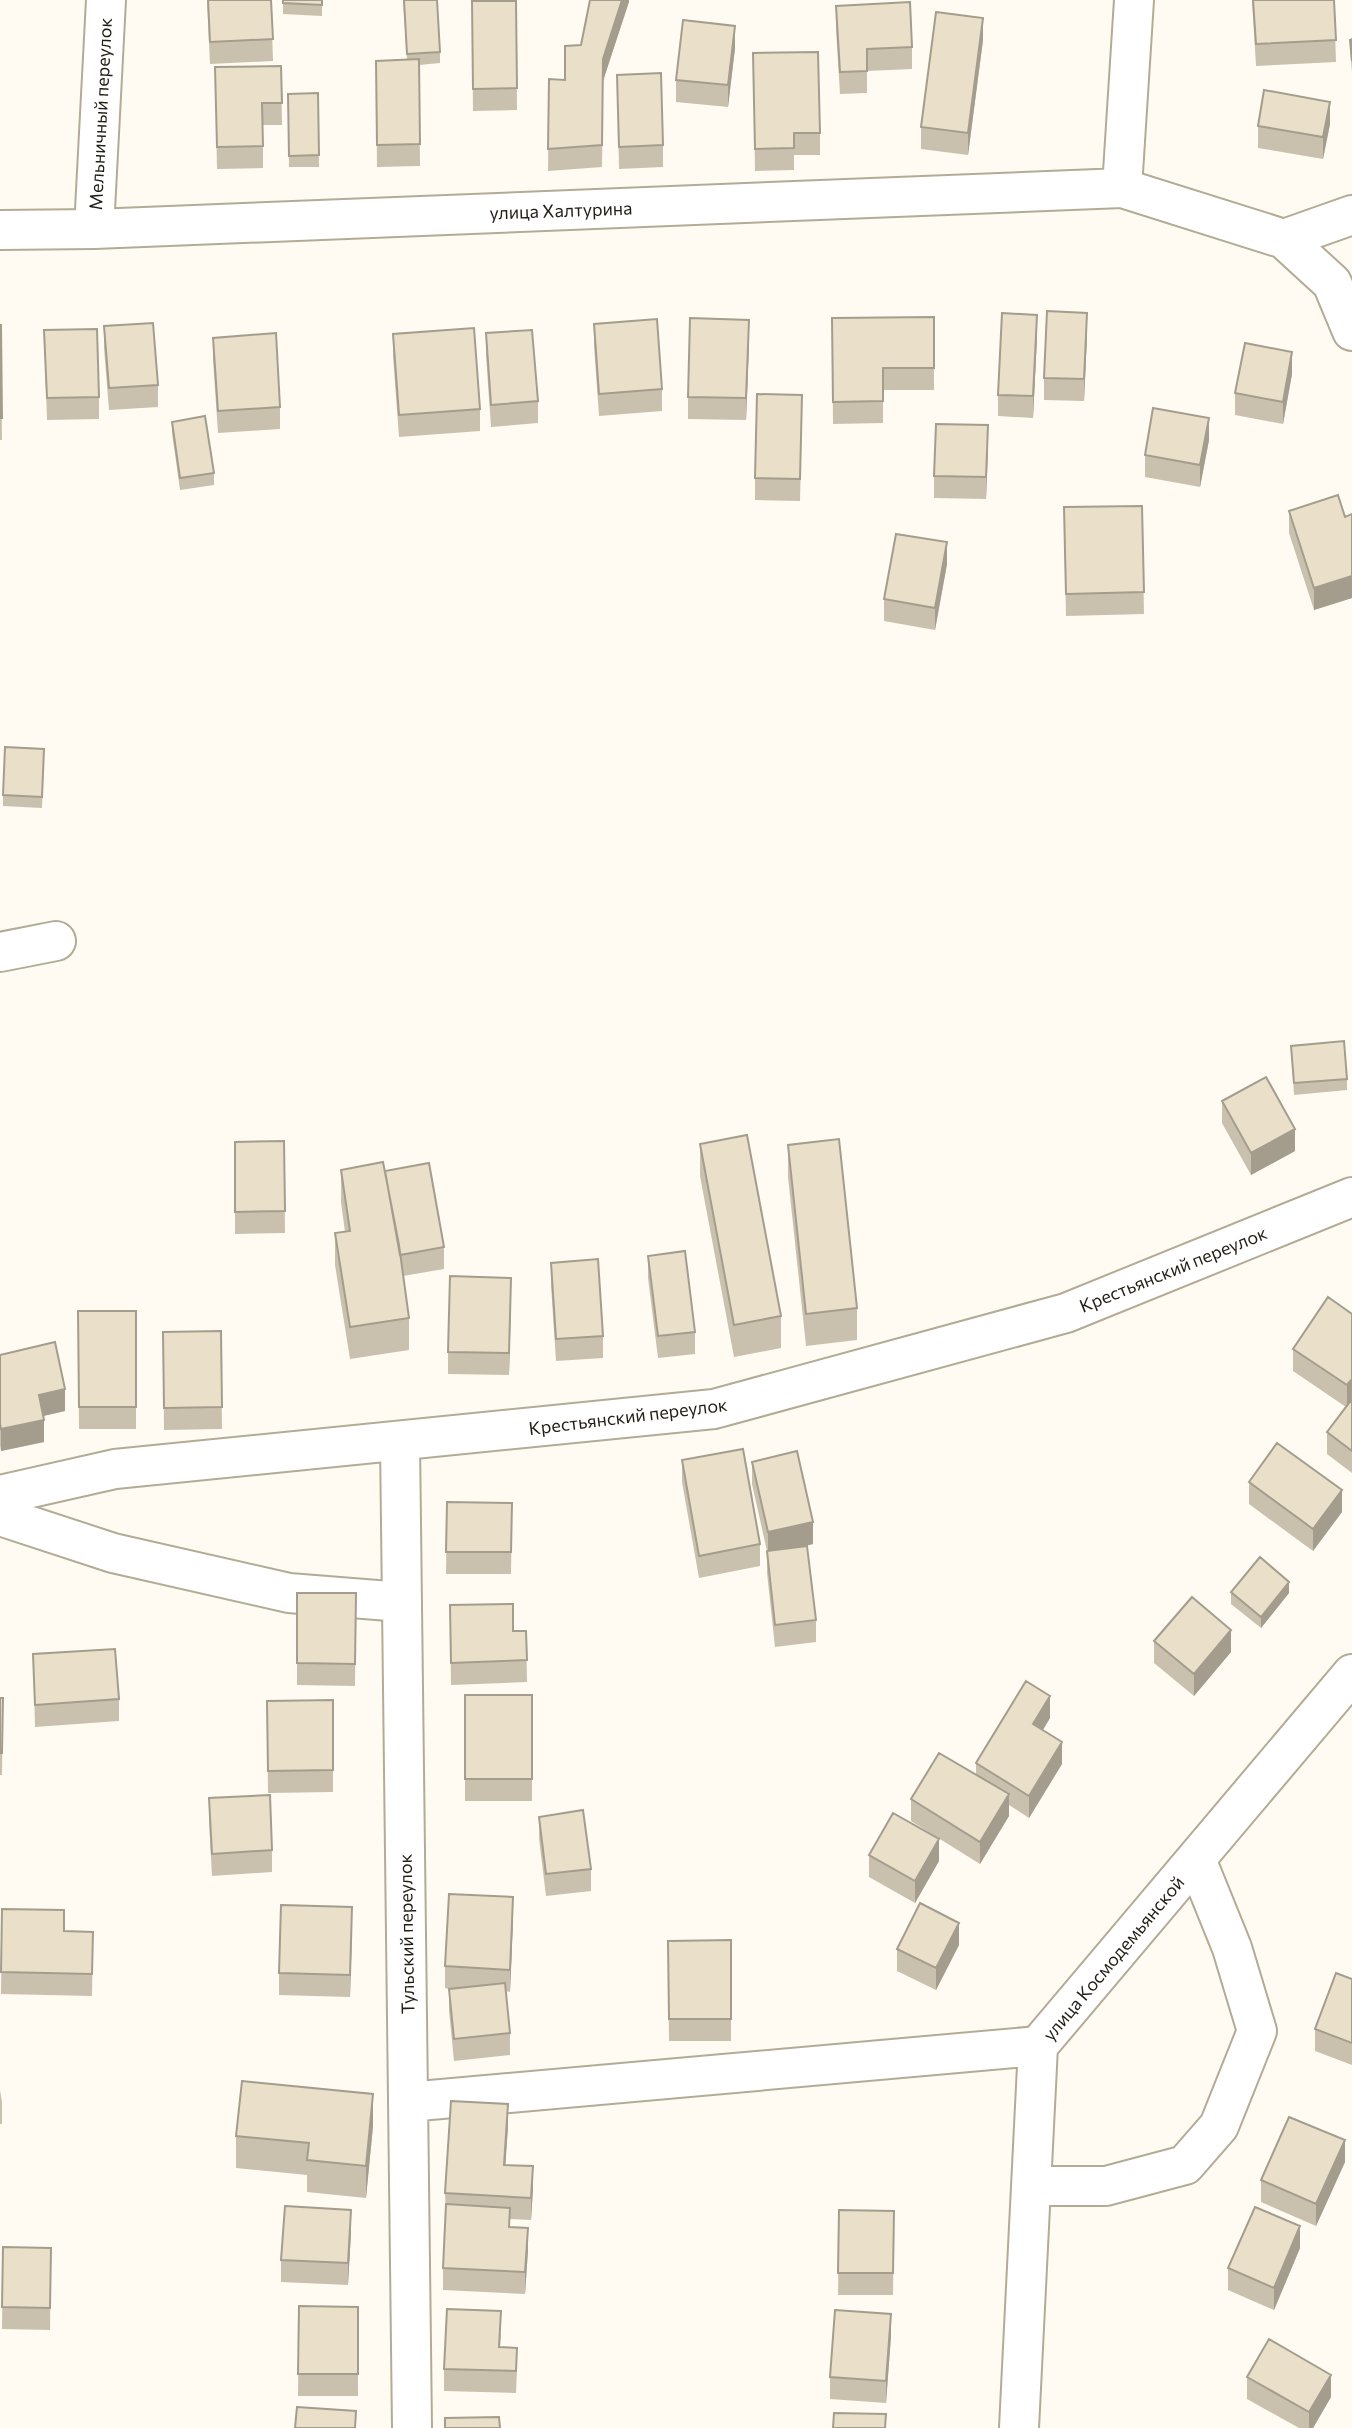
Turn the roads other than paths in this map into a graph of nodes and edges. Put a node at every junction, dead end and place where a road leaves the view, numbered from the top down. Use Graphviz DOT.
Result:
graph roads {
  1 [pos="106,0"];
  2 [pos="1135,0"];
  3 [pos="1122,188"];
  4 [pos="1352,215"];
  5 [pos="94,229"];
  6 [pos="0,230"];
  7 [pos="1284,239"];
  8 [pos="1352,331"];
  9 [pos="57,941"];
  10 [pos="0,952"];
  11 [pos="1352,1197"];
  12 [pos="400,1441"];
  13 [pos="0,1495"];
  14 [pos="0,1516"];
  15 [pos="402,1602"];
  16 [pos="1352,1674"];
  17 [pos="1196,1859"];
  18 [pos="1038,2046"];
  19 [pos="408,2102"];
  20 [pos="1031,2186"];
  21 [pos="412,2428"];
  22 [pos="1019,2428"];
  1 -- 5 [label="street, Мельничный переулок"];
  2 -- 3 [label="street"];
  3 -- 5 [label="street, улица Халтурина"];
  3 -- 7 [label="street"];
  4 -- 7 [label="street"];
  5 -- 6 [label="street, улица Халтурина"];
  7 -- 8 [label="street"];
  9 -- 10 [label="street"];
  11 -- 12 [label="street, Крестьянский переулок"];
  12 -- 13 [label="street, Крестьянский переулок"];
  12 -- 15 [label="street, Тульский переулок"];
  14 -- 15 [label="street"];
  15 -- 19 [label="street, Тульский переулок"];
  16 -- 17 [label="street, улица Космодемьянской"];
  17 -- 18 [label="street, улица Космодемьянской"];
  17 -- 20 [label="street"];
  18 -- 19 [label="street"];
  18 -- 20 [label="street, улица Космодемьянской"];
  19 -- 21 [label="street, Тульский переулок"];
  20 -- 22 [label="street, улица Космодемьянской"];
}
